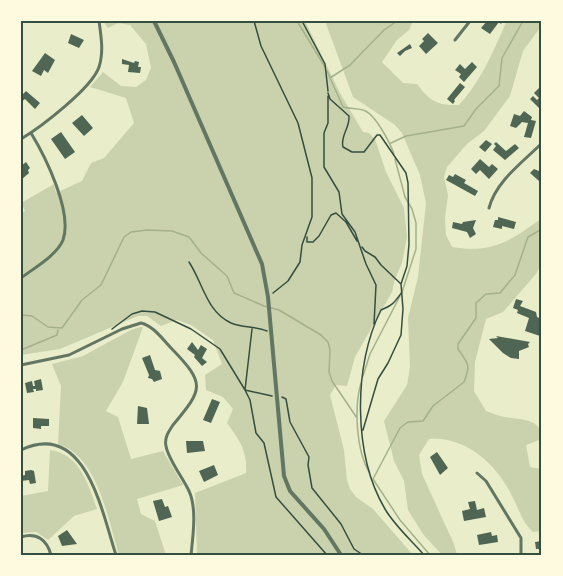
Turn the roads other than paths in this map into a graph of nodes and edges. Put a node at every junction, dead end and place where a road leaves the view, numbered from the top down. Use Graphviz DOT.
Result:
graph roads {
  1 [pos="99,21"];
  2 [pos="154,21"];
  3 [pos="470,21"];
  4 [pos="455,40"];
  5 [pos="31,133"];
  6 [pos="21,139"];
  7 [pos="542,143"];
  8 [pos="489,208"];
  9 [pos="21,278"];
  10 [pos="21,365"];
  11 [pos="21,450"];
  12 [pos="477,473"];
  13 [pos="21,537"];
  14 [pos="51,555"];
  15 [pos="116,555"];
  16 [pos="191,555"];
  17 [pos="341,555"];
  18 [pos="521,555"];
  1 -- 5 [label="street"];
  2 -- 17 [label="street"];
  3 -- 4 [label="street"];
  5 -- 6 [label="street"];
  5 -- 9 [label="street"];
  7 -- 8 [label="street"];
  10 -- 16 [label="street"];
  11 -- 15 [label="street"];
  12 -- 18 [label="street"];
  13 -- 14 [label="street"];
}
